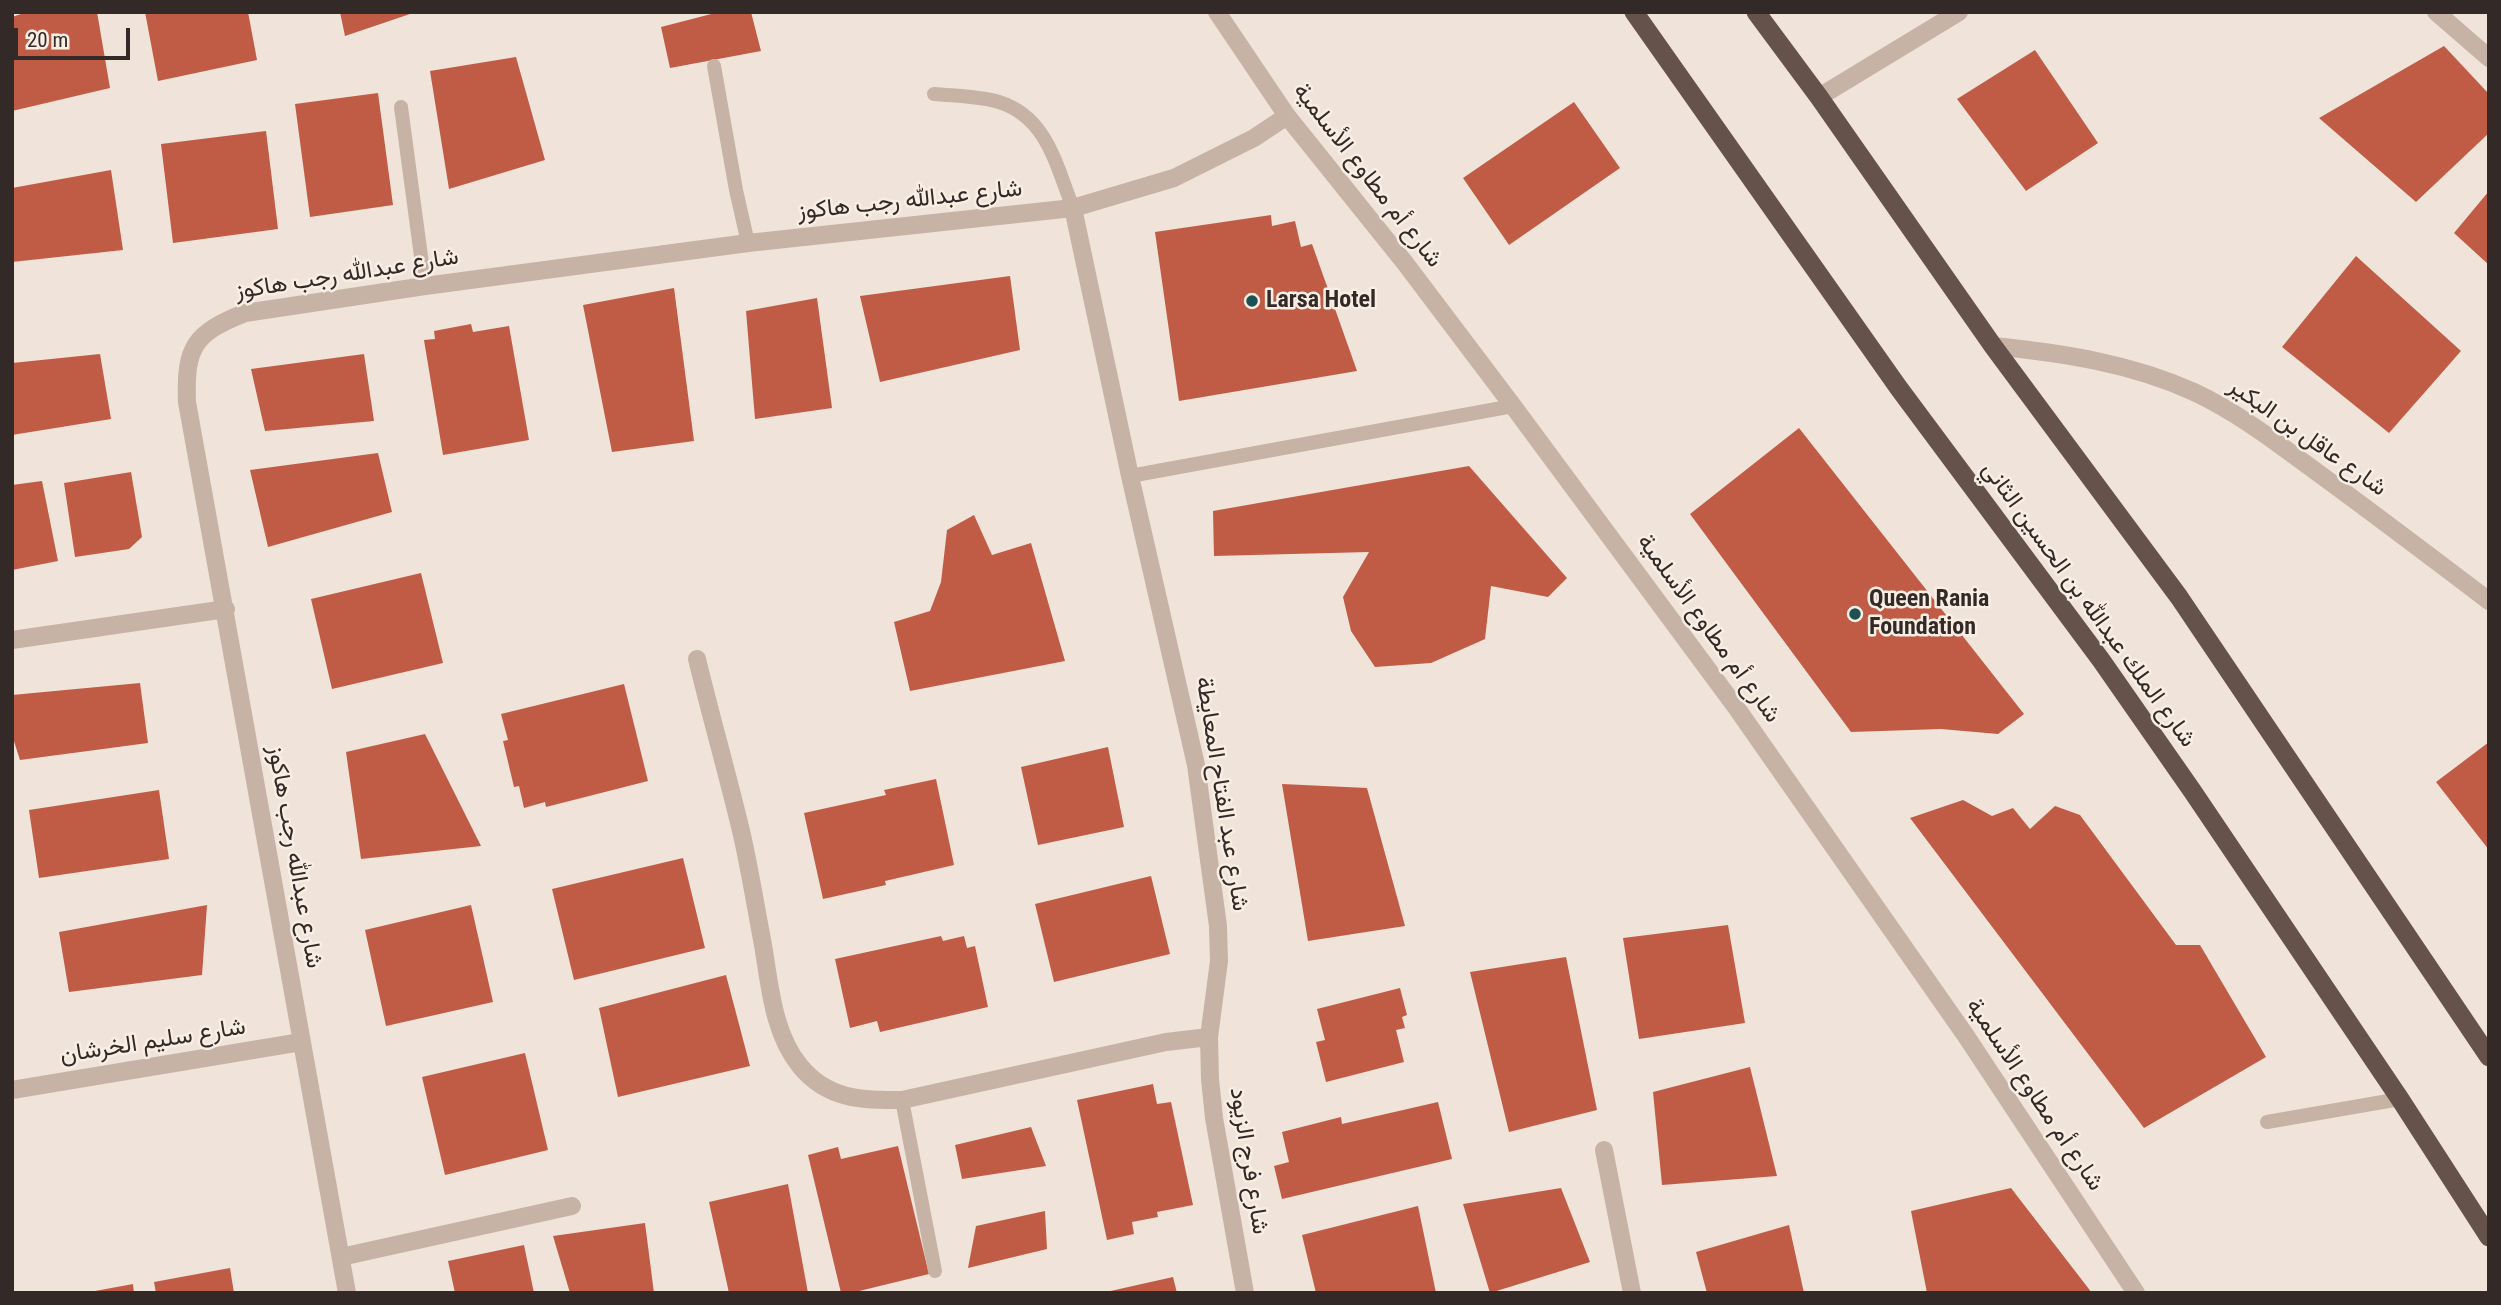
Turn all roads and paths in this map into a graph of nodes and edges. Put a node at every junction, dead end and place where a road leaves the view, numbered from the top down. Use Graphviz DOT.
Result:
graph roads {
  1 [pos="1217,12"];
  2 [pos="1634,12"];
  3 [pos="1756,12"];
  4 [pos="1959,12"];
  5 [pos="2437,12"];
  6 [pos="2489,58"];
  7 [pos="714,66"];
  8 [pos="934,94"];
  9 [pos="1819,97"];
  10 [pos="401,107"];
  11 [pos="1287,116"];
  12 [pos="1073,208"];
  13 [pos="748,243"];
  14 [pos="425,286"];
  15 [pos="1993,346"];
  16 [pos="1513,406"];
  17 [pos="1130,476"];
  18 [pos="2489,601"];
  19 [pos="226,609"];
  20 [pos="12,640"];
  21 [pos="696,659"];
  22 [pos="1209,1037"];
  23 [pos="301,1042"];
  24 [pos="2489,1058"];
  25 [pos="12,1090"];
  26 [pos="2400,1099"];
  27 [pos="902,1100"];
  28 [pos="2267,1122"];
  29 [pos="1604,1150"];
  30 [pos="572,1206"];
  31 [pos="2489,1237"];
  32 [pos="341,1256"];
  33 [pos="935,1271"];
  34 [pos="347,1293"];
  35 [pos="1245,1293"];
  36 [pos="1632,1293"];
  37 [pos="2136,1293"];
  1 -- 11 [label="street, شارع أم مطاوع الأسلمية"];
  2 -- 26 [label="highway, شارع الملك عبدالله بن الحسين الثاني"];
  3 -- 9 [label="highway"];
  4 -- 9 [label="street"];
  5 -- 6 [label="street"];
  7 -- 13 [label="lane"];
  8 -- 12 [label="lane"];
  9 -- 15 [label="highway"];
  10 -- 14 [label="lane"];
  11 -- 12 [label="street, شارع عبدالله رجب هاكوز"];
  11 -- 16 [label="street, شارع أم مطاوع الأسلمية"];
  12 -- 13 [label="street, شارع عبدالله رجب هاكوز"];
  12 -- 17 [label="street, شارع عبد الفتاح المعايطة"];
  13 -- 14 [label="street, شارع عبدالله رجب هاكوز"];
  14 -- 19 [label="street, شارع عبدالله رجب هاكوز"];
  15 -- 18 [label="street, شارع عاقل بن البكير"];
  15 -- 24 [label="highway"];
  16 -- 17 [label="lane"];
  16 -- 37 [label="street, شارع أم مطاوع الأسلمية"];
  17 -- 22 [label="street, شارع عبد الفتاح المعايطة"];
  19 -- 20 [label="street"];
  19 -- 23 [label="street, شارع عبدالله رجب هاكوز"];
  21 -- 27 [label="street"];
  22 -- 27 [label="street"];
  22 -- 35 [label="street, شارع فرج الزيود"];
  23 -- 25 [label="street, شارع سليم الخرشان"];
  23 -- 32 [label="street, شارع عبدالله رجب هاكوز"];
  26 -- 28 [label="lane"];
  26 -- 31 [label="highway, شارع الملك عبدالله بن الحسين الثاني"];
  27 -- 33 [label="lane"];
  29 -- 36 [label="street"];
  30 -- 32 [label="street"];
  32 -- 34 [label="street, شارع عبدالله رجب هاكوز"];
}
